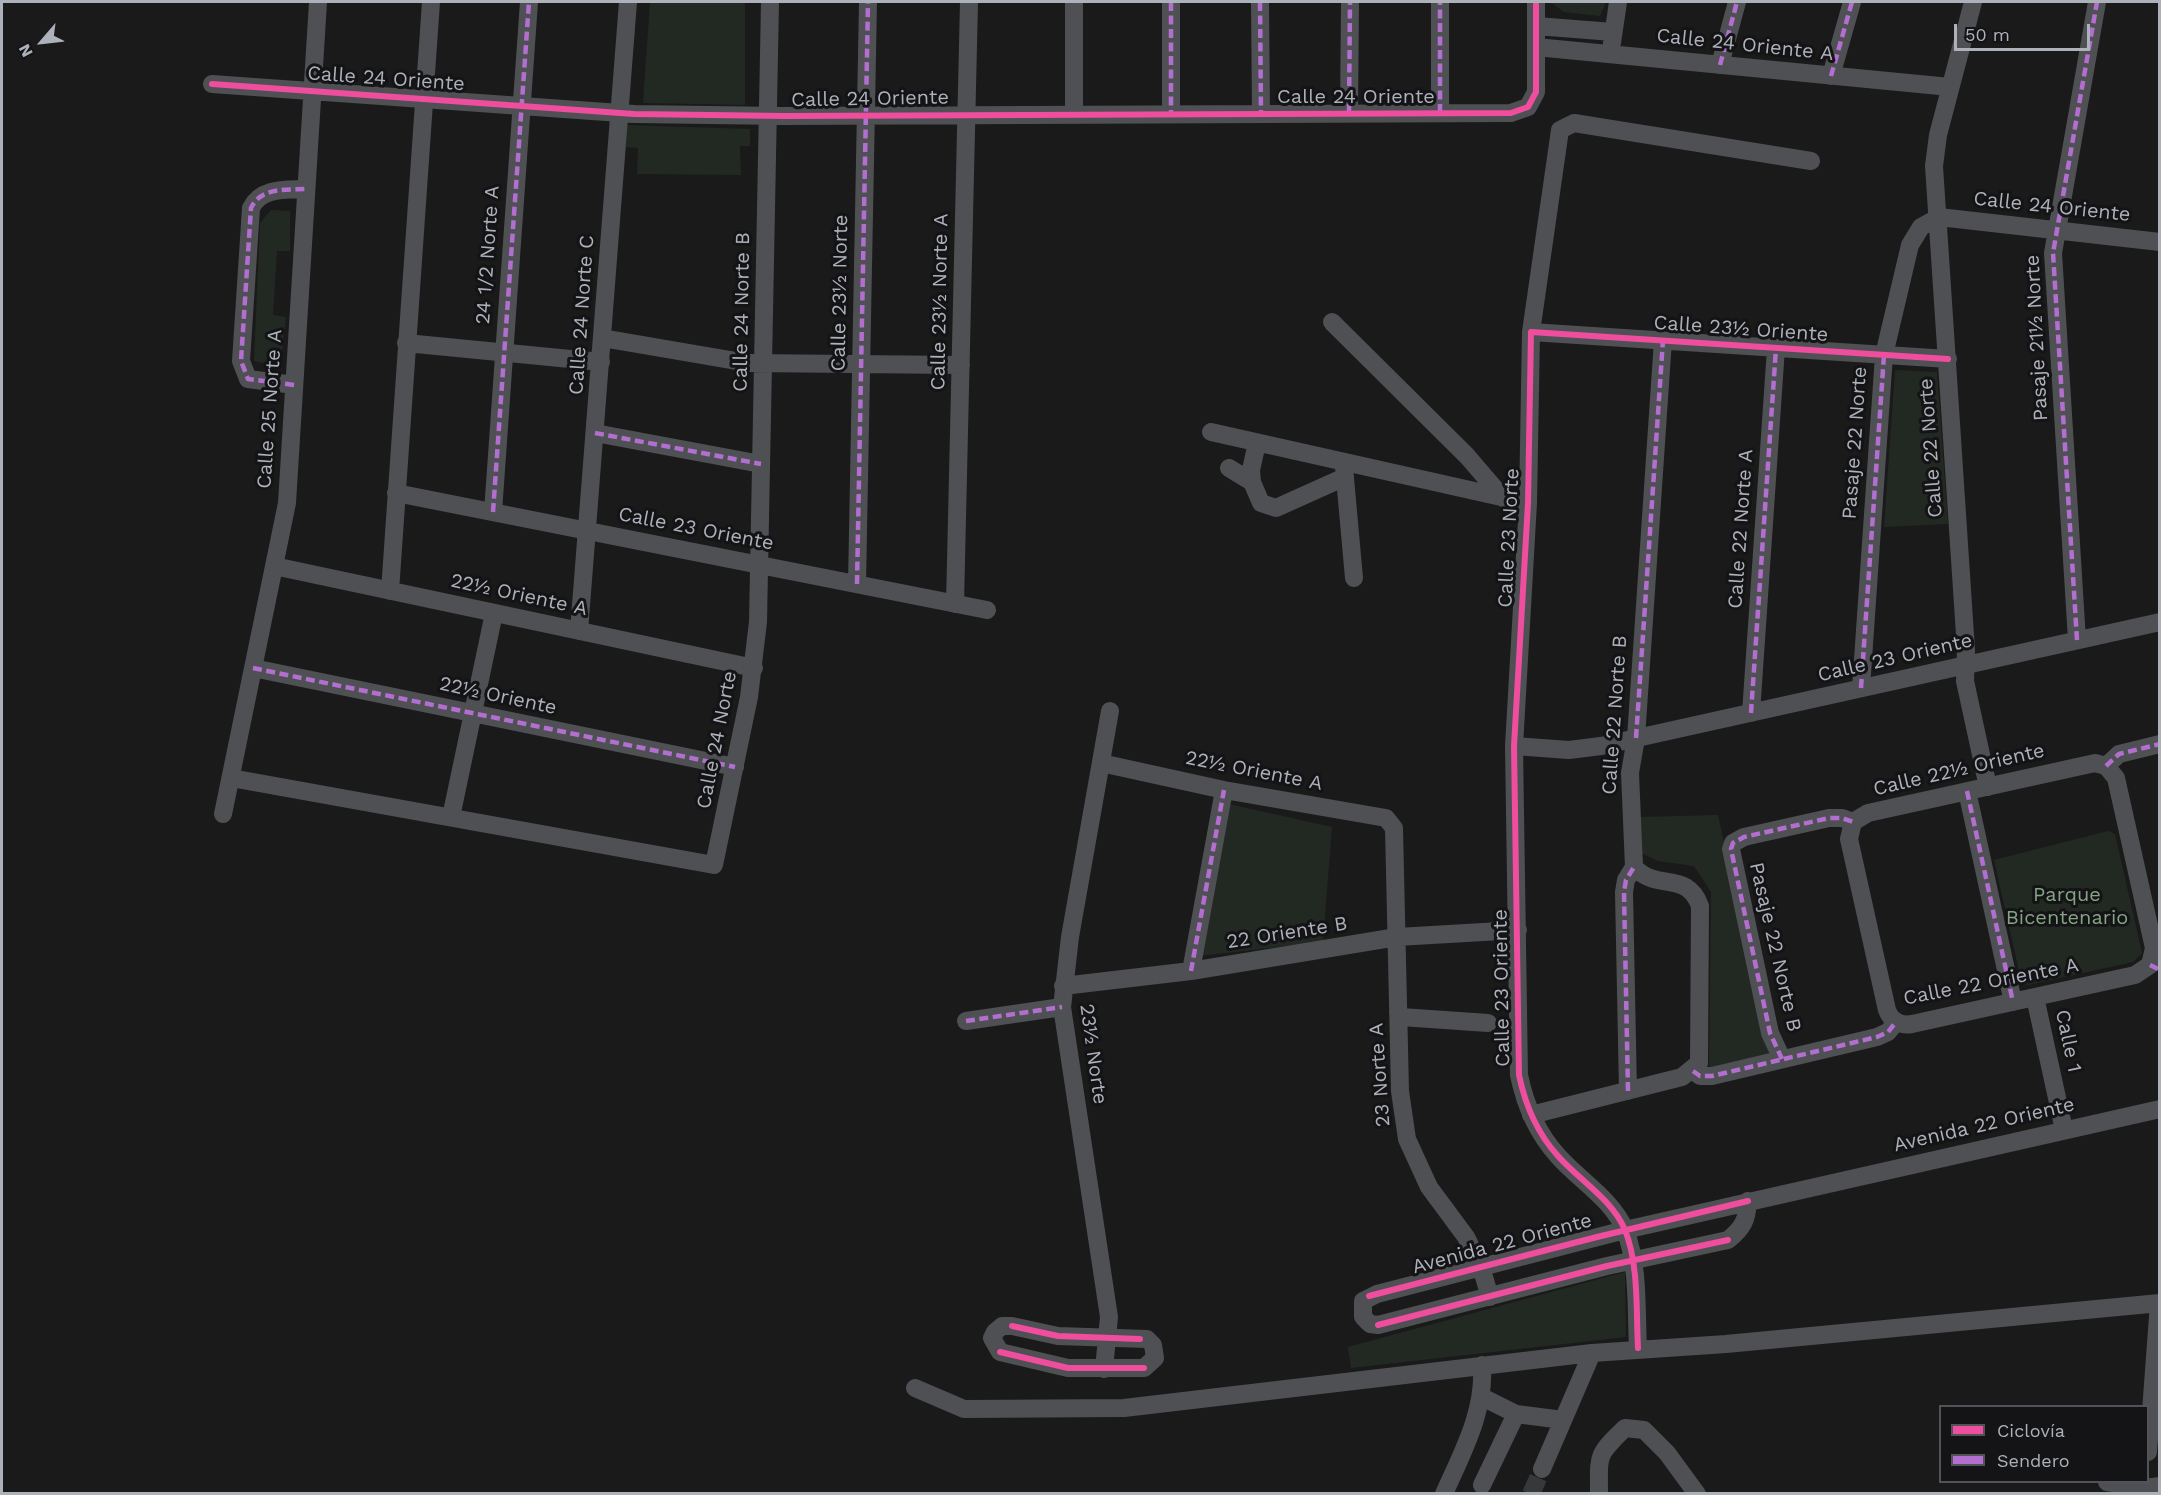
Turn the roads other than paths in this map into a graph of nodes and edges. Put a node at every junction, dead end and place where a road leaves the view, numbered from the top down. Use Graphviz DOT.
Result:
graph roads {
  1 [pos="318,2"];
  2 [pos="431,2"];
  3 [pos="529,2"];
  4 [pos="628,2"];
  5 [pos="770,2"];
  6 [pos="868,2"];
  7 [pos="969,2"];
  8 [pos="1074,2"];
  9 [pos="1171,2"];
  10 [pos="1260,2"];
  11 [pos="1350,2"];
  12 [pos="1440,2"];
  13 [pos="1536,2"];
  14 [pos="1618,2"];
  15 [pos="1737,2"];
  16 [pos="1852,2"];
  17 [pos="1973,2"];
  18 [pos="2097,2"];
  19 [pos="1536,26"];
  20 [pos="1612,32"];
  21 [pos="1536,47"];
  22 [pos="1611,54"];
  23 [pos="1720,65"];
  24 [pos="1831,76"];
  25 [pos="212,84"];
  26 [pos="1950,87"];
  27 [pos="312,90"];
  28 [pos="424,99"];
  29 [pos="521,106"];
  30 [pos="619,113"];
  31 [pos="1074,113"];
  32 [pos="1349,113"];
  33 [pos="1440,113"];
  34 [pos="968,114"];
  35 [pos="1171,114"];
  36 [pos="1260,114"];
  37 [pos="768,116"];
  38 [pos="866,116"];
  39 [pos="1811,161"];
  40 [pos="306,189"];
  41 [pos="1938,217"];
  42 [pos="2058,231"];
  43 [pos="2160,242"];
  44 [pos="1332,322"];
  45 [pos="1531,332"];
  46 [pos="603,338"];
  47 [pos="1663,340"];
  48 [pos="406,343"];
  49 [pos="1776,348"];
  50 [pos="504,353"];
  51 [pos="1884,355"];
  52 [pos="1948,360"];
  53 [pos="601,362"];
  54 [pos="763,364"];
  55 [pos="861,364"];
  56 [pos="961,365"];
  57 [pos="294,385"];
  58 [pos="1211,432"];
  59 [pos="595,433"];
  60 [pos="1257,443"];
  61 [pos="761,464"];
  62 [pos="1229,468"];
  63 [pos="1344,469"];
  64 [pos="1252,482"];
  65 [pos="396,493"];
  66 [pos="1503,498"];
  67 [pos="1528,504"];
  68 [pos="493,512"];
  69 [pos="588,531"];
  70 [pos="759,565"];
  71 [pos="274,566"];
  72 [pos="1354,578"];
  73 [pos="857,584"];
  74 [pos="390,591"];
  75 [pos="955,604"];
  76 [pos="987,610"];
  77 [pos="494,613"];
  78 [pos="758,622"];
  79 [pos="2160,622"];
  80 [pos="579,631"];
  81 [pos="2078,640"];
  82 [pos="1966,665"];
  83 [pos="253,668"];
  84 [pos="754,668"];
  85 [pos="1861,688"];
  86 [pos="1110,711"];
  87 [pos="473,713"];
  88 [pos="1751,713"];
  89 [pos="1636,738"];
  90 [pos="2160,744"];
  91 [pos="1514,746"];
  92 [pos="1101,763"];
  93 [pos="2106,766"];
  94 [pos="735,768"];
  95 [pos="231,778"];
  96 [pos="1988,787"];
  97 [pos="1224,790"];
  98 [pos="1967,791"];
  99 [pos="223,814"];
  100 [pos="451,817"];
  101 [pos="1853,822"];
  102 [pos="1395,828"];
  103 [pos="1733,843"];
  104 [pos="1634,867"];
  105 [pos="1518,930"];
  106 [pos="1397,937"];
  107 [pos="2155,968"];
  108 [pos="1191,971"];
  109 [pos="1063,986"];
  110 [pos="2035,997"];
  111 [pos="2013,1002"];
  112 [pos="1062,1007"];
  113 [pos="1398,1012"];
  114 [pos="966,1021"];
  115 [pos="1896,1022"];
  116 [pos="1488,1023"];
  117 [pos="1782,1059"];
  118 [pos="1693,1071"];
  119 [pos="1628,1091"];
  120 [pos="2160,1109"];
  121 [pos="1531,1116"];
  122 [pos="2064,1130"];
  123 [pos="1748,1202"];
  124 [pos="1625,1230"];
  125 [pos="1633,1260"];
  126 [pos="1481,1268"];
  127 [pos="1490,1297"];
  128 [pos="2159,1303"];
  129 [pos="1108,1339"];
  130 [pos="1638,1348"];
  131 [pos="1592,1353"];
  132 [pos="1482,1365"];
  133 [pos="1104,1369"];
  134 [pos="915,1388"];
  135 [pos="1482,1397"];
  136 [pos="1516,1414"];
  137 [pos="1563,1420"];
  138 [pos="2149,1438"];
  139 [pos="1542,1468"];
  140 [pos="2115,1483"];
  141 [pos="1482,1485"];
  142 [pos="2148,1487"];
  143 [pos="1444,1494"];
  144 [pos="1599,1494"];
  145 [pos="1697,1494"];
  1 -- 27 [label="street, Calle 25 Norte A"];
  2 -- 28 [label="street"];
  3 -- 29 [label="street, 24 1/2 Norte A"];
  4 -- 30 [label="street, Calle 24 Norte C"];
  5 -- 37 [label="street, Calle 24 Norte B"];
  6 -- 38 [label="street, Calle 23½ Norte"];
  7 -- 34 [label="street, Calle 23½ Norte A"];
  8 -- 31 [label="street"];
  9 -- 35 [label="street"];
  10 -- 36 [label="street"];
  11 -- 32 [label="street"];
  12 -- 33 [label="street"];
  13 -- 19 [label="street"];
  14 -- 20 [label="street"];
  15 -- 23 [label="street"];
  16 -- 24 [label="street"];
  17 -- 26 [label="street, Calle 22 Norte"];
  18 -- 42 [label="street, Pasaje 21½ Norte"];
  19 -- 20 [label="street"];
  19 -- 21 [label="street"];
  20 -- 22 [label="street"];
  21 -- 22 [label="street, Calle 24 Oriente A"];
  21 -- 33 [label="street, Calle 24 Oriente"];
  22 -- 23 [label="street, Calle 24 Oriente A"];
  23 -- 24 [label="street, Calle 24 Oriente A"];
  24 -- 26 [label="street, Calle 24 Oriente A"];
  25 -- 27 [label="street, Calle 24 Oriente"];
  26 -- 41 [label="street, Calle 22 Norte"];
  27 -- 28 [label="street, Calle 24 Oriente"];
  27 -- 40 [label="street, Calle 25 Norte A"];
  28 -- 29 [label="street, Calle 24 Oriente"];
  28 -- 48 [label="street"];
  29 -- 30 [label="street, Calle 24 Oriente"];
  29 -- 50 [label="street, 24 1/2 Norte A"];
  30 -- 37 [label="street, Calle 24 Oriente"];
  30 -- 46 [label="street, Calle 24 Norte C"];
  31 -- 34 [label="street, Calle 24 Oriente"];
  31 -- 35 [label="street, Calle 24 Oriente"];
  32 -- 33 [label="street, Calle 24 Oriente"];
  32 -- 36 [label="street, Calle 24 Oriente"];
  34 -- 38 [label="street, Calle 24 Oriente"];
  34 -- 56 [label="street, Calle 23½ Norte A"];
  35 -- 36 [label="street, Calle 24 Oriente"];
  37 -- 38 [label="street, Calle 24 Oriente"];
  37 -- 54 [label="street, Calle 24 Norte B"];
  38 -- 55 [label="street, Calle 23½ Norte"];
  39 -- 45 [label="street, Calle 23 Norte"];
  40 -- 57 [label="street, Calle 25 Norte A"];
  40 -- 57 [label="street"];
  41 -- 42 [label="street, Calle 24 Oriente"];
  41 -- 51 [label="street, Pasaje 22 Norte"];
  41 -- 52 [label="street, Calle 22 Norte"];
  42 -- 43 [label="street, Calle 24 Oriente"];
  42 -- 81 [label="street, Pasaje 21½ Norte"];
  44 -- 66 [label="street"];
  45 -- 47 [label="street, Calle 23½ Oriente"];
  45 -- 67 [label="street, Calle 23 Norte"];
  46 -- 53 [label="street, Calle 24 Norte C"];
  46 -- 54 [label="street"];
  47 -- 49 [label="street, Calle 23½ Oriente"];
  47 -- 89 [label="street, Calle 22 Norte B"];
  48 -- 50 [label="street"];
  48 -- 65 [label="street"];
  49 -- 51 [label="street, Calle 23½ Oriente"];
  49 -- 88 [label="street, Calle 22 Norte A"];
  50 -- 53 [label="street"];
  50 -- 68 [label="street, 24 1/2 Norte A"];
  51 -- 52 [label="street, Calle 23½ Oriente"];
  51 -- 85 [label="street, Pasaje 22 Norte"];
  52 -- 82 [label="street, Calle 22 Norte"];
  53 -- 59 [label="street, Calle 24 Norte C"];
  54 -- 55 [label="street"];
  54 -- 61 [label="street, Calle 24 Norte B"];
  55 -- 56 [label="street"];
  55 -- 73 [label="street, Calle 23½ Norte"];
  56 -- 75 [label="street, Calle 23½ Norte A"];
  57 -- 71 [label="street, Calle 25 Norte A"];
  58 -- 60 [label="street"];
  59 -- 61 [label="street"];
  59 -- 69 [label="street, Calle 24 Norte C"];
  60 -- 63 [label="street"];
  60 -- 64 [label="street"];
  61 -- 70 [label="street, Calle 24 Norte B"];
  62 -- 64 [label="street"];
  63 -- 64 [label="street"];
  63 -- 66 [label="street"];
  63 -- 72 [label="street"];
  65 -- 68 [label="street, Calle 23 Oriente"];
  65 -- 74 [label="street"];
  66 -- 67 [label="street"];
  67 -- 91 [label="street, Calle 23 Norte"];
  68 -- 69 [label="street, Calle 23 Oriente"];
  69 -- 70 [label="street, Calle 23 Oriente"];
  69 -- 80 [label="street, Calle 24 Norte C"];
  70 -- 73 [label="street, Calle 23 Oriente"];
  70 -- 78 [label="street, Calle 24 Norte B"];
  71 -- 74 [label="street, 22½ Oriente A"];
  71 -- 83 [label="street, Calle 25 Norte A"];
  73 -- 75 [label="street, Calle 23 Oriente"];
  74 -- 77 [label="street, 22½ Oriente A"];
  75 -- 76 [label="street, Calle 23 Oriente"];
  77 -- 80 [label="street, 22½ Oriente A"];
  77 -- 87 [label="street"];
  78 -- 84 [label="street, Calle 24 Norte"];
  79 -- 81 [label="street, Calle 23 Oriente"];
  80 -- 84 [label="street, 22½ Oriente A"];
  81 -- 82 [label="street, Calle 23 Oriente"];
  82 -- 85 [label="street, Calle 23 Oriente"];
  82 -- 96 [label="street, Calle 22 Norte"];
  83 -- 87 [label="street, 22½ Oriente"];
  83 -- 95 [label="street, Calle 25 Norte A"];
  84 -- 94 [label="street, Calle 24 Norte"];
  85 -- 88 [label="street, Calle 23 Oriente"];
  86 -- 92 [label="street, 23½ Norte"];
  87 -- 94 [label="street, 22½ Oriente"];
  87 -- 100 [label="street"];
  88 -- 89 [label="street, Calle 23 Oriente"];
  89 -- 91 [label="street, Calle 23 Oriente"];
  89 -- 104 [label="street, Calle 22 Norte B"];
  90 -- 93 [label="street, Calle 22½ Oriente"];
  91 -- 105 [label="street, Calle 23 Oriente"];
  92 -- 97 [label="street, 22½ Oriente A"];
  92 -- 109 [label="street, 23½ Norte"];
  93 -- 96 [label="street, Calle 22½ Oriente"];
  93 -- 107 [label="street"];
  94 -- 100 [label="street, Calle 24 Norte"];
  95 -- 99 [label="street, Calle 25 Norte A"];
  95 -- 100 [label="street"];
  96 -- 98 [label="street, Calle 22½ Oriente"];
  97 -- 102 [label="street, 22½ Oriente A"];
  97 -- 108 [label="street"];
  98 -- 101 [label="street, Calle 22½ Oriente"];
  98 -- 111 [label="street"];
  101 -- 103 [label="street, Calle 22½ Oriente"];
  101 -- 115 [label="street"];
  102 -- 106 [label="street, 23 Norte A"];
  103 -- 117 [label="street, Pasaje 22 Norte B"];
  104 -- 118 [label="street"];
  104 -- 119 [label="street, Calle 22 Norte B"];
  105 -- 106 [label="street, 22 Oriente B"];
  105 -- 121 [label="street, Calle 23 Oriente"];
  106 -- 108 [label="street, 22 Oriente B"];
  106 -- 113 [label="street, 23 Norte A"];
  107 -- 110 [label="street, Calle 22 Oriente A"];
  108 -- 109 [label="street, 22 Oriente B"];
  109 -- 112 [label="street, 23½ Norte"];
  110 -- 111 [label="street, Calle 22 Oriente A"];
  110 -- 122 [label="street, Calle 1"];
  111 -- 115 [label="street, Calle 22 Oriente A"];
  112 -- 114 [label="street"];
  112 -- 129 [label="street, 23½ Norte"];
  113 -- 116 [label="street"];
  113 -- 126 [label="street, 23 Norte A"];
  115 -- 117 [label="street, Calle 22 Oriente A"];
  117 -- 118 [label="street, Calle 22 Oriente A"];
  118 -- 119 [label="street"];
  119 -- 121 [label="street"];
  120 -- 122 [label="street, Avenida 22 Oriente"];
  121 -- 124 [label="street, Calle 23 Oriente"];
  122 -- 123 [label="street, Avenida 22 Oriente"];
  123 -- 124 [label="street, Avenida 22 Oriente"];
  123 -- 125 [label="street, Avenida 22 Oriente"];
  124 -- 125 [label="street, Calle 23 Oriente"];
  124 -- 126 [label="street, Avenida 22 Oriente"];
  125 -- 127 [label="street, Avenida 22 Oriente"];
  125 -- 130 [label="street, Calle 23 Oriente"];
  126 -- 127 [label="street, 23 Norte A"];
  126 -- 127 [label="street, Avenida 22 Oriente"];
  128 -- 130 [label="street"];
  128 -- 138 [label="street"];
  129 -- 133 [label="street, 23½ Norte"];
  129 -- 133 [label="street"];
  129 -- 133 [label="street"];
  130 -- 131 [label="street"];
  131 -- 132 [label="street"];
  131 -- 137 [label="street"];
  132 -- 134 [label="street"];
  132 -- 135 [label="street"];
  135 -- 136 [label="street"];
  135 -- 143 [label="street"];
  136 -- 137 [label="street"];
  136 -- 141 [label="street"];
  137 -- 139 [label="street"];
  140 -- 142 [label="street"];
  144 -- 145 [label="street"];
}
